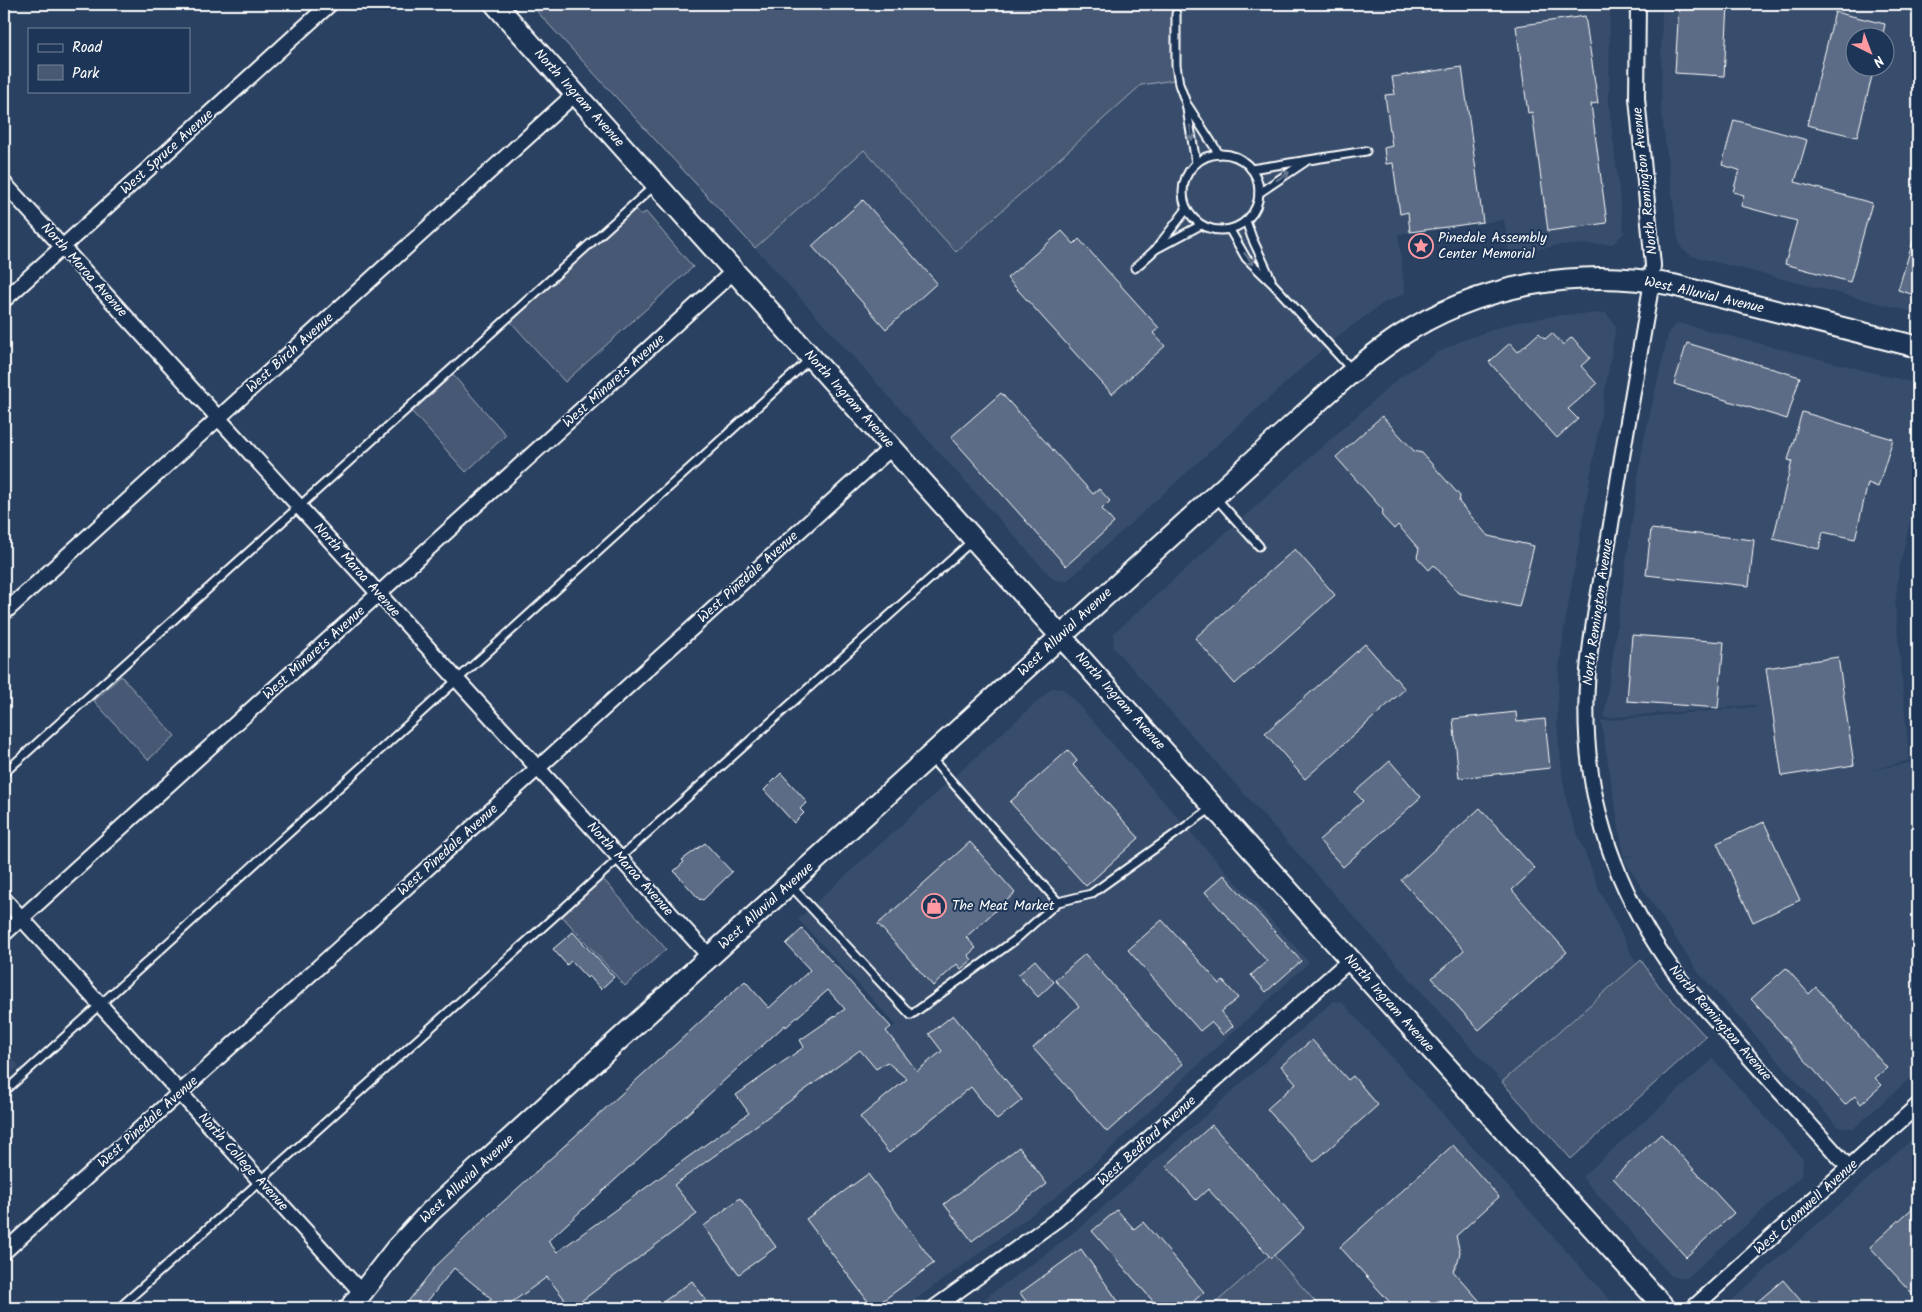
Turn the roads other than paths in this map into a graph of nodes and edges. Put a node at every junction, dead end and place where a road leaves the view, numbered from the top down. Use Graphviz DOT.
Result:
graph roads {
  1 [pos="330,4"];
  2 [pos="495,4"];
  3 [pos="1638,4"];
  4 [pos="1176,14"];
  5 [pos="576,94"];
  6 [pos="1186,103"];
  7 [pos="1366,151"];
  8 [pos="1219,154"];
  9 [pos="1307,160"];
  10 [pos="1196,163"];
  11 [pos="1251,170"];
  12 [pos="4,183"];
  13 [pos="656,184"];
  14 [pos="1259,193"];
  15 [pos="1186,210"];
  16 [pos="1246,221"];
  17 [pos="1201,225"];
  18 [pos="1230,230"];
  19 [pos="62,247"];
  20 [pos="1156,249"];
  21 [pos="1135,268"];
  22 [pos="734,272"];
  23 [pos="1652,281"];
  24 [pos="1273,284"];
  25 [pos="4,300"];
  26 [pos="1918,347"];
  27 [pos="812,358"];
  28 [pos="1353,372"];
  29 [pos="218,418"];
  30 [pos="892,447"];
  31 [pos="1214,496"];
  32 [pos="299,506"];
  33 [pos="974,539"];
  34 [pos="1259,546"];
  35 [pos="379,594"];
  36 [pos="4,613"];
  37 [pos="1061,635"];
  38 [pos="457,680"];
  39 [pos="930,757"];
  40 [pos="538,768"];
  41 [pos="4,773"];
  42 [pos="1214,807"];
  43 [pos="620,858"];
  44 [pos="789,885"];
  45 [pos="4,900"];
  46 [pos="1058,902"];
  47 [pos="21,918"];
  48 [pos="4,934"];
  49 [pos="710,956"];
  50 [pos="1350,960"];
  51 [pos="100,1005"];
  52 [pos="4,1092"];
  53 [pos="180,1093"];
  54 [pos="1918,1105"];
  55 [pos="1849,1168"];
  56 [pos="260,1181"];
  57 [pos="4,1252"];
  58 [pos="355,1300"];
  59 [pos="119,1308"];
  60 [pos="934,1308"];
  61 [pos="1664,1308"];
  62 [pos="1693,1308"];
  1 -- 19 [label="street, West Spruce Avenue"];
  2 -- 5 [label="street, North Ingram Avenue"];
  3 -- 23 [label="street, North Remington Avenue"];
  4 -- 6 [label="lane"];
  5 -- 13 [label="street, North Ingram Avenue"];
  5 -- 29 [label="street, West Birch Avenue"];
  6 -- 8 [label="lane"];
  6 -- 10 [label="lane, one-way"];
  7 -- 9 [label="lane"];
  8 -- 10 [label="lane"];
  8 -- 11 [label="lane"];
  9 -- 11 [label="lane"];
  14 -- 9 [label="lane, one-way"];
  10 -- 15 [label="lane"];
  11 -- 14 [label="lane"];
  12 -- 19 [label="street, North Maroa Avenue"];
  13 -- 22 [label="street, North Ingram Avenue"];
  13 -- 32 [label="lane"];
  14 -- 16 [label="lane"];
  15 -- 17 [label="lane"];
  15 -- 20 [label="lane"];
  16 -- 18 [label="lane"];
  16 -- 24 [label="lane"];
  17 -- 18 [label="lane"];
  17 -- 20 [label="lane"];
  18 -- 24 [label="lane, one-way"];
  19 -- 25 [label="street, West Spruce Avenue"];
  19 -- 29 [label="street, North Maroa Avenue"];
  20 -- 21 [label="lane"];
  22 -- 27 [label="street, North Ingram Avenue"];
  22 -- 35 [label="street, West Minarets Avenue"];
  23 -- 26 [label="street, West Alluvial Avenue"];
  23 -- 28 [label="street, West Alluvial Avenue"];
  23 -- 55 [label="street, North Remington Avenue"];
  24 -- 28 [label="lane"];
  27 -- 30 [label="street, North Ingram Avenue"];
  27 -- 38 [label="lane"];
  28 -- 31 [label="street, West Alluvial Avenue"];
  29 -- 32 [label="street, North Maroa Avenue"];
  29 -- 36 [label="street, West Birch Avenue"];
  30 -- 33 [label="street, North Ingram Avenue"];
  30 -- 40 [label="street, West Pinedale Avenue"];
  31 -- 34 [label="lane"];
  31 -- 37 [label="street, West Alluvial Avenue"];
  32 -- 35 [label="street, North Maroa Avenue"];
  32 -- 41 [label="lane"];
  33 -- 37 [label="street, North Ingram Avenue"];
  33 -- 43 [label="lane"];
  35 -- 38 [label="street, North Maroa Avenue"];
  35 -- 47 [label="street, West Minarets Avenue"];
  37 -- 39 [label="street, West Alluvial Avenue"];
  37 -- 42 [label="street, North Ingram Avenue"];
  38 -- 40 [label="street, North Maroa Avenue"];
  38 -- 51 [label="lane"];
  39 -- 44 [label="street, West Alluvial Avenue"];
  39 -- 46 [label="lane"];
  40 -- 43 [label="street, North Maroa Avenue"];
  40 -- 53 [label="street, West Pinedale Avenue"];
  42 -- 46 [label="lane"];
  42 -- 50 [label="street, North Ingram Avenue"];
  43 -- 49 [label="street, North Maroa Avenue"];
  43 -- 56 [label="lane"];
  44 -- 46 [label="lane"];
  44 -- 49 [label="street, West Alluvial Avenue"];
  45 -- 47 [label="street, North College Avenue"];
  47 -- 48 [label="street, West Minarets Avenue"];
  47 -- 51 [label="street, North College Avenue"];
  49 -- 58 [label="street, West Alluvial Avenue"];
  50 -- 60 [label="street, West Bedford Avenue"];
  50 -- 61 [label="street, North Ingram Avenue"];
  51 -- 52 [label="lane"];
  51 -- 53 [label="street, North College Avenue"];
  53 -- 56 [label="street, North College Avenue"];
  53 -- 57 [label="street, West Pinedale Avenue"];
  54 -- 55 [label="street, West Cromwell Avenue"];
  55 -- 62 [label="street, West Cromwell Avenue"];
  56 -- 58 [label="street, North College Avenue"];
  56 -- 59 [label="lane"];
}
